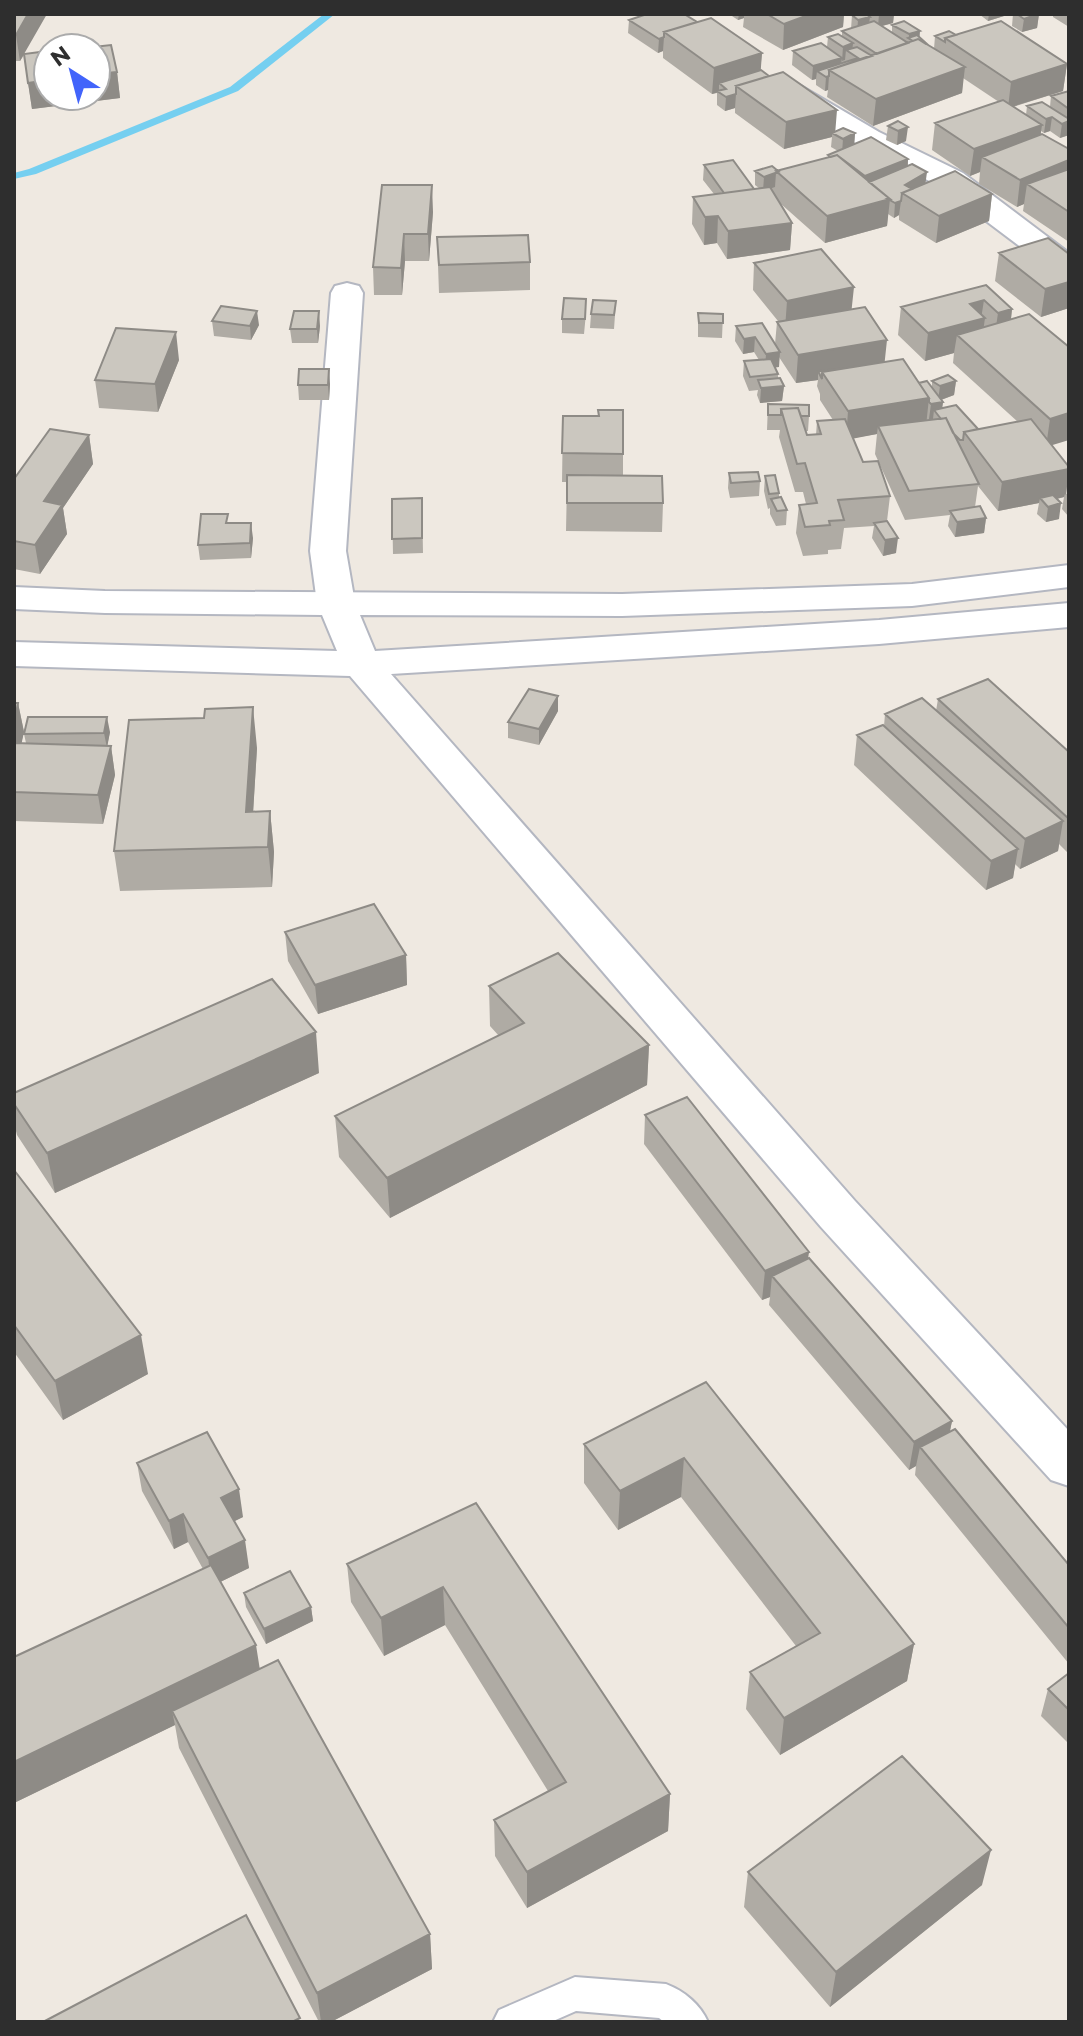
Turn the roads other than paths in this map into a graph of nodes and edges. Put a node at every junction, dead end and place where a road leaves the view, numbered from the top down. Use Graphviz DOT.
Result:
graph roads {
  1 [pos="758,72"];
  2 [pos="1069,268"];
  3 [pos="347,293"];
  4 [pos="1069,576"];
  5 [pos="14,598"];
  6 [pos="336,603"];
  7 [pos="1069,615"];
  8 [pos="14,654"];
  9 [pos="361,664"];
  10 [pos="1069,1465"];
  11 [pos="511,2022"];
  12 [pos="690,2022"];
  1 -- 2 [label="street"];
  3 -- 6 [label="street"];
  4 -- 6 [label="street"];
  5 -- 6 [label="street"];
  6 -- 9 [label="street"];
  7 -- 9 [label="street"];
  8 -- 9 [label="street"];
  9 -- 10 [label="street"];
  11 -- 12 [label="lane"];
}
